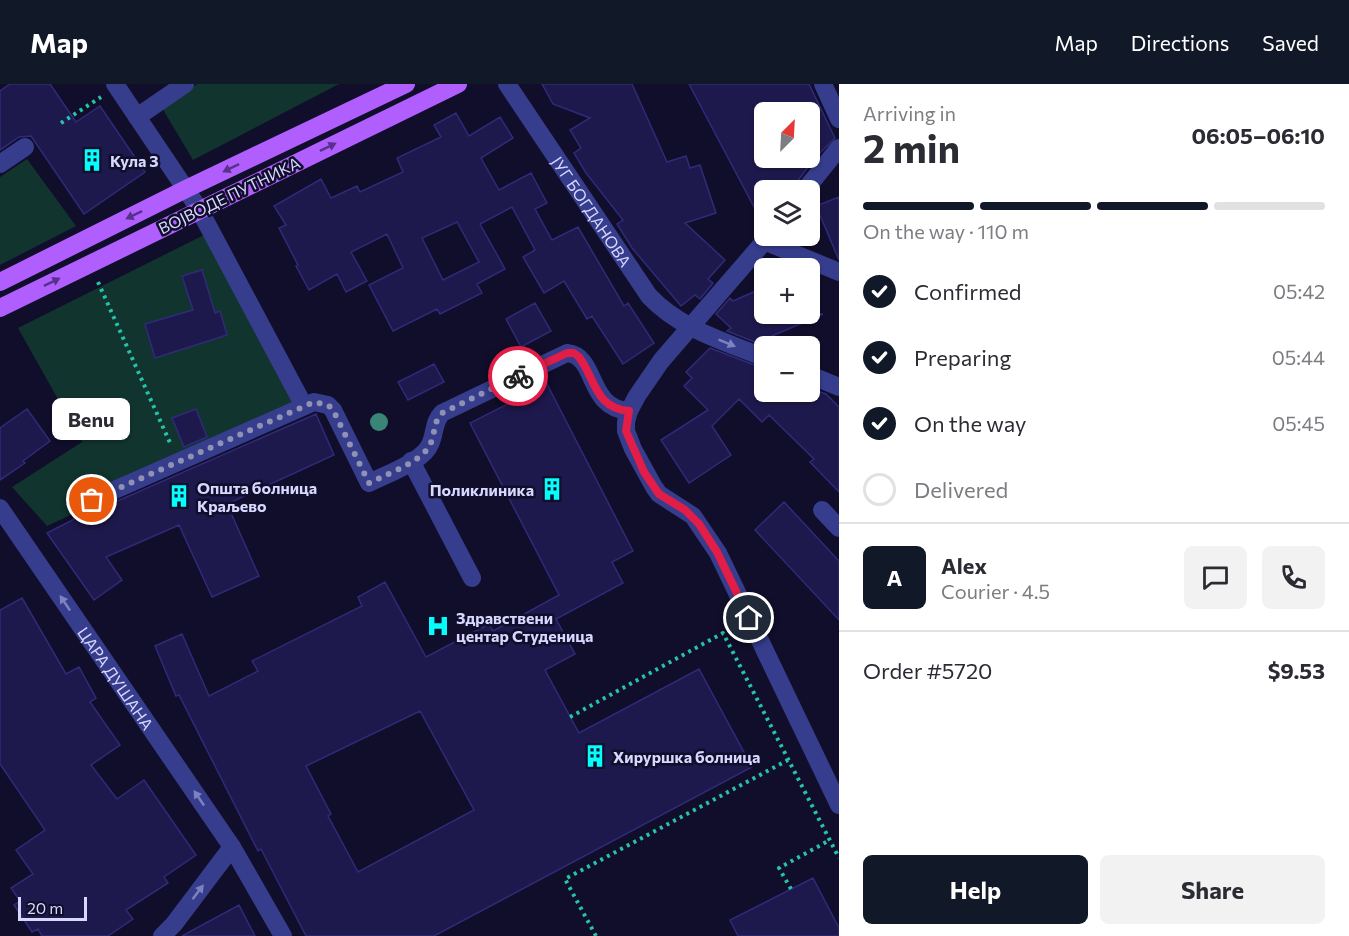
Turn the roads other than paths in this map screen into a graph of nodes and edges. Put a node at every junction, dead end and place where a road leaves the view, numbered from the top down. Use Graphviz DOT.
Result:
graph roads {
  1 [pos="185,84"];
  2 [pos="406,84"];
  3 [pos="458,84"];
  4 [pos="507,84"];
  5 [pos="823,84"];
  6 [pos="116,85"];
  7 [pos="137,117"];
  8 [pos="839,119"];
  9 [pos="25,147"];
  10 [pos="838,151"];
  11 [pos="0,164"];
  12 [pos="813,180"];
  13 [pos="186,189"];
  14 [pos="199,209"];
  15 [pos="760,246"];
  16 [pos="784,246"];
  17 [pos="839,272"];
  18 [pos="0,282"];
  19 [pos="0,308"];
  20 [pos="690,328"];
  21 [pos="754,353"];
  22 [pos="820,379"];
  23 [pos="839,387"];
  24 [pos="304,406"];
  25 [pos="629,411"];
  26 [pos="411,461"];
  27 [pos="92,500"];
  28 [pos="0,508"];
  29 [pos="822,510"];
  30 [pos="839,528"];
  31 [pos="472,578"];
  32 [pos="839,805"];
  33 [pos="232,847"];
  34 [pos="162,936"];
  35 [pos="283,936"];
  1 -- 7 [label="street"];
  2 -- 13 [label="main road, ВОЈВОДЕ ПУТНИКА, one-way"];
  14 -- 3 [label="main road, ВОЈВОДЕ ПУТНИКА, one-way"];
  4 -- 20 [label="street, ЈУГ БОГДАНОВА"];
  5 -- 8 [label="street"];
  6 -- 7 [label="street"];
  7 -- 13 [label="street"];
  9 -- 11 [label="street"];
  10 -- 12 [label="street"];
  13 -- 14 [label="street"];
  13 -- 18 [label="main road, ВОЈВОДЕ ПУТНИКА, one-way"];
  19 -- 14 [label="main road, ВОЈВОДЕ ПУТНИКА, one-way"];
  14 -- 24 [label="street"];
  15 -- 20 [label="street"];
  16 -- 17 [label="street"];
  20 -- 21 [label="street, ЈУГ БОГДАНОВА, one-way"];
  20 -- 25 [label="street"];
  22 -- 23 [label="street"];
  24 -- 26 [label="street"];
  24 -- 27 [label="street"];
  25 -- 26 [label="street"];
  25 -- 32 [label="street"];
  26 -- 31 [label="street"];
  33 -- 28 [label="street, ЦАРА ДУШАНА, one-way"];
  29 -- 30 [label="street"];
  34 -- 33 [label="street, one-way"];
  33 -- 35 [label="street, ЦАРА ДУШАНА"];
}
